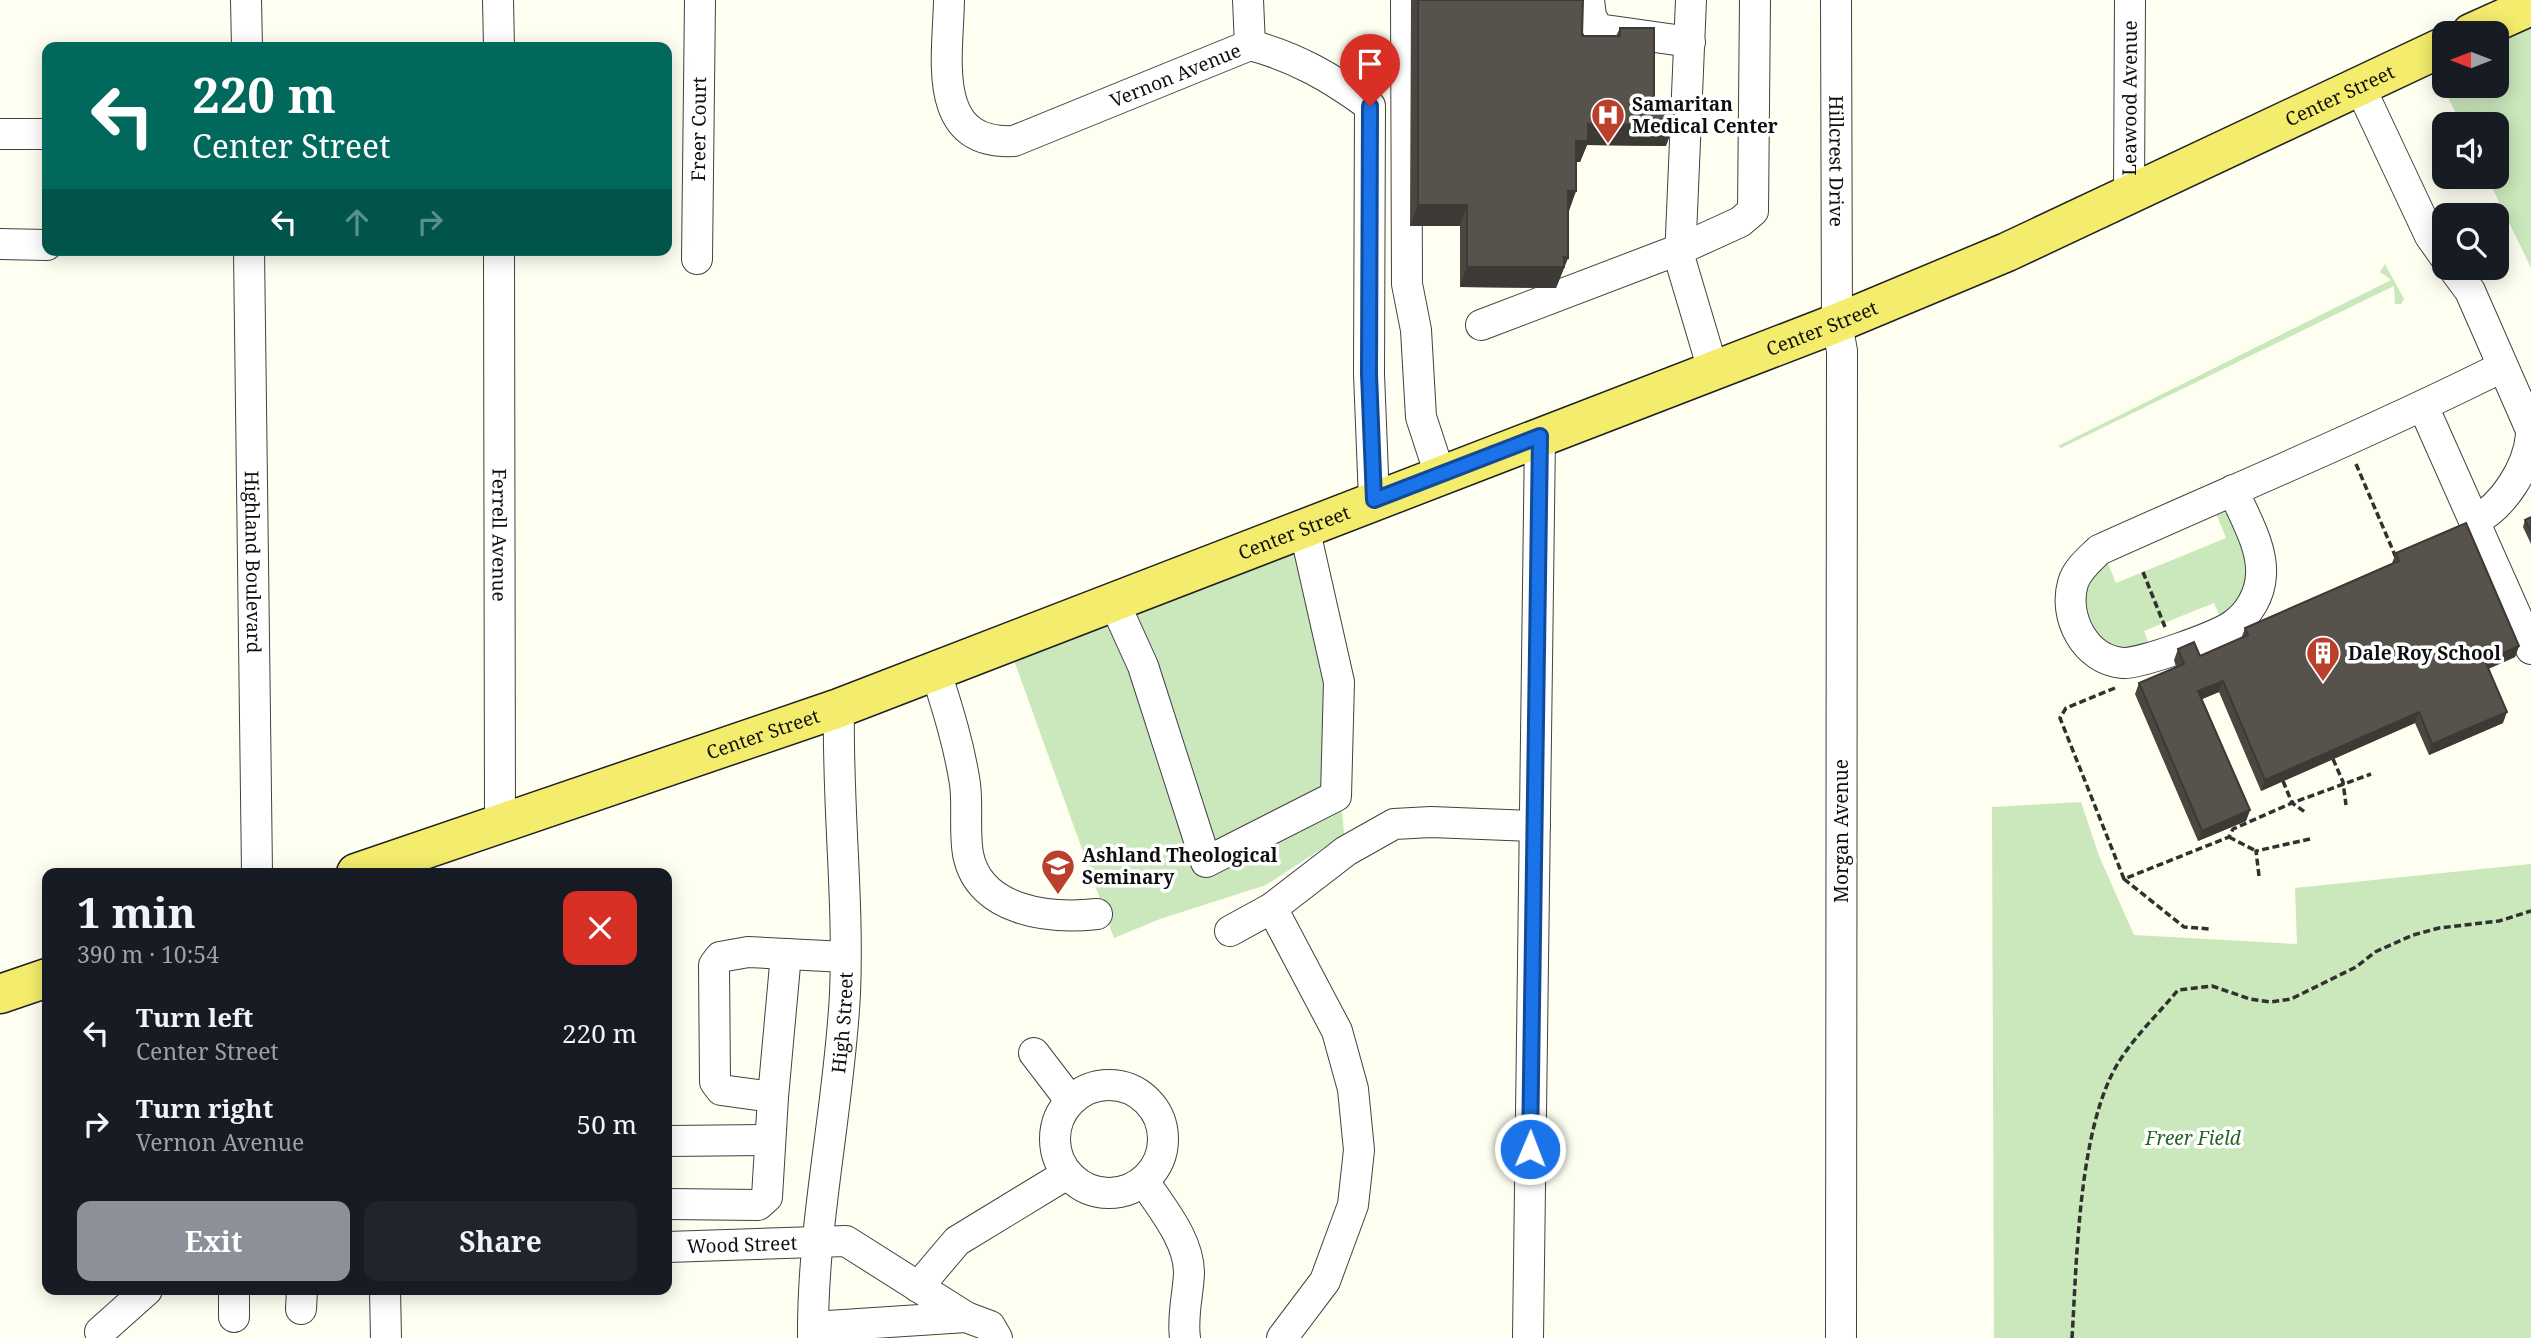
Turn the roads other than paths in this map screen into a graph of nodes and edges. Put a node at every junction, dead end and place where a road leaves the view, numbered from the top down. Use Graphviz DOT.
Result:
graph roads {
  1 [pos="246,0"];
  2 [pos="498,0"];
  3 [pos="700,0"];
  4 [pos="949,0"];
  5 [pos="1248,0"];
  6 [pos="1406,0"];
  7 [pos="1589,0"];
  8 [pos="1691,0"];
  9 [pos="1755,0"];
  10 [pos="1836,0"];
  11 [pos="2130,0"];
  12 [pos="2531,6"];
  13 [pos="2498,21"];
  14 [pos="247,42"];
  15 [pos="499,42"];
  16 [pos="1690,42"];
  17 [pos="1250,46"];
  18 [pos="2432,52"];
  19 [pos="2359,85"];
  20 [pos="0,134"];
  21 [pos="42,134"];
  22 [pos="2129,194"];
  23 [pos="2432,239"];
  24 [pos="0,244"];
  25 [pos="42,245"];
  26 [pos="1683,248"];
  27 [pos="249,256"];
  28 [pos="499,256"];
  29 [pos="697,260"];
  30 [pos="2462,280"];
  31 [pos="1837,323"];
  32 [pos="1481,325"];
  33 [pos="2502,367"];
  34 [pos="1713,370"];
  35 [pos="2423,406"];
  36 [pos="2531,430"];
  37 [pos="2531,435"];
  38 [pos="1540,436"];
  39 [pos="1440,475"];
  40 [pos="2233,490"];
  41 [pos="1374,500"];
  42 [pos="2473,521"];
  43 [pos="1304,527"];
  44 [pos="1114,600"];
  45 [pos="2531,649"];
  46 [pos="935,669"];
  47 [pos="839,708"];
  48 [pos="500,822"];
  49 [pos="1535,826"];
  50 [pos="257,868"];
  51 [pos="378,868"];
  52 [pos="1272,908"];
  53 [pos="1097,914"];
  54 [pos="1230,931"];
  55 [pos="786,954"];
  56 [pos="845,957"];
  57 [pos="42,980"];
  58 [pos="0,994"];
  59 [pos="1034,1053"];
  60 [pos="773,1097"];
  61 [pos="1070,1100"];
  62 [pos="770,1140"];
  63 [pos="672,1141"];
  64 [pos="1067,1174"];
  65 [pos="1144,1181"];
  66 [pos="672,1204"];
  67 [pos="817,1241"];
  68 [pos="672,1247"];
  69 [pos="918,1287"];
  70 [pos="141,1295"];
  71 [pos="385,1295"];
  72 [pos="966,1317"];
  73 [pos="100,1332"];
  74 [pos="813,1332"];
  75 [pos="386,1338"];
  76 [pos="997,1338"];
  77 [pos="1185,1338"];
  78 [pos="1282,1338"];
  79 [pos="1528,1338"];
  80 [pos="1841,1338"];
  1 -- 14 [label="street"];
  2 -- 15 [label="street"];
  3 -- 29 [label="street, Freer Court"];
  4 -- 17 [label="street, Vernon Avenue"];
  5 -- 17 [label="street"];
  6 -- 39 [label="street"];
  7 -- 16 [label="street"];
  8 -- 16 [label="street"];
  9 -- 26 [label="street"];
  10 -- 31 [label="street, Hillcrest Drive"];
  11 -- 22 [label="street, Leawood Avenue"];
  12 -- 13 [label="main road"];
  16 -- 26 [label="street"];
  17 -- 41 [label="street, Vernon Avenue"];
  18 -- 19 [label="main road, Center Street"];
  19 -- 22 [label="main road, Center Street"];
  19 -- 23 [label="street"];
  20 -- 21 [label="street"];
  22 -- 31 [label="main road, Center Street"];
  24 -- 25 [label="street"];
  26 -- 32 [label="street"];
  26 -- 34 [label="street"];
  27 -- 50 [label="street, Highland Boulevard"];
  28 -- 48 [label="street, Ferrell Avenue"];
  30 -- 33 [label="street"];
  31 -- 34 [label="main road, Center Street"];
  31 -- 80 [label="street, Morgan Avenue"];
  33 -- 35 [label="street"];
  33 -- 36 [label="street"];
  34 -- 38 [label="main road, Center Street"];
  35 -- 40 [label="street"];
  35 -- 42 [label="street"];
  37 -- 42 [label="street"];
  38 -- 39 [label="main road, Center Street"];
  38 -- 49 [label="street"];
  39 -- 41 [label="main road, Center Street"];
  40 -- 40 [label="street"];
  41 -- 43 [label="main road, Center Street"];
  42 -- 45 [label="street"];
  43 -- 44 [label="main road, Center Street"];
  43 -- 44 [label="street"];
  44 -- 46 [label="main road, Center Street"];
  46 -- 47 [label="main road, Center Street"];
  46 -- 53 [label="street"];
  47 -- 48 [label="main road, Center Street"];
  47 -- 56 [label="street, High Street"];
  48 -- 51 [label="main road, Center Street"];
  49 -- 52 [label="street"];
  49 -- 79 [label="street"];
  52 -- 54 [label="street"];
  52 -- 78 [label="street"];
  55 -- 56 [label="street"];
  55 -- 60 [label="street"];
  55 -- 60 [label="street"];
  56 -- 67 [label="street, High Street"];
  57 -- 58 [label="main road"];
  59 -- 61 [label="street"];
  60 -- 62 [label="street"];
  61 -- 64 [label="street"];
  61 -- 65 [label="street"];
  62 -- 63 [label="street"];
  62 -- 66 [label="street"];
  64 -- 65 [label="street"];
  64 -- 69 [label="street"];
  65 -- 77 [label="street"];
  67 -- 68 [label="street, Wood Street"];
  67 -- 69 [label="street, Wood Street"];
  67 -- 74 [label="street, High Street"];
  69 -- 72 [label="street, Wood Street"];
  70 -- 73 [label="street"];
  71 -- 75 [label="street"];
  72 -- 74 [label="street"];
  72 -- 76 [label="street, Wood Street"];
}
